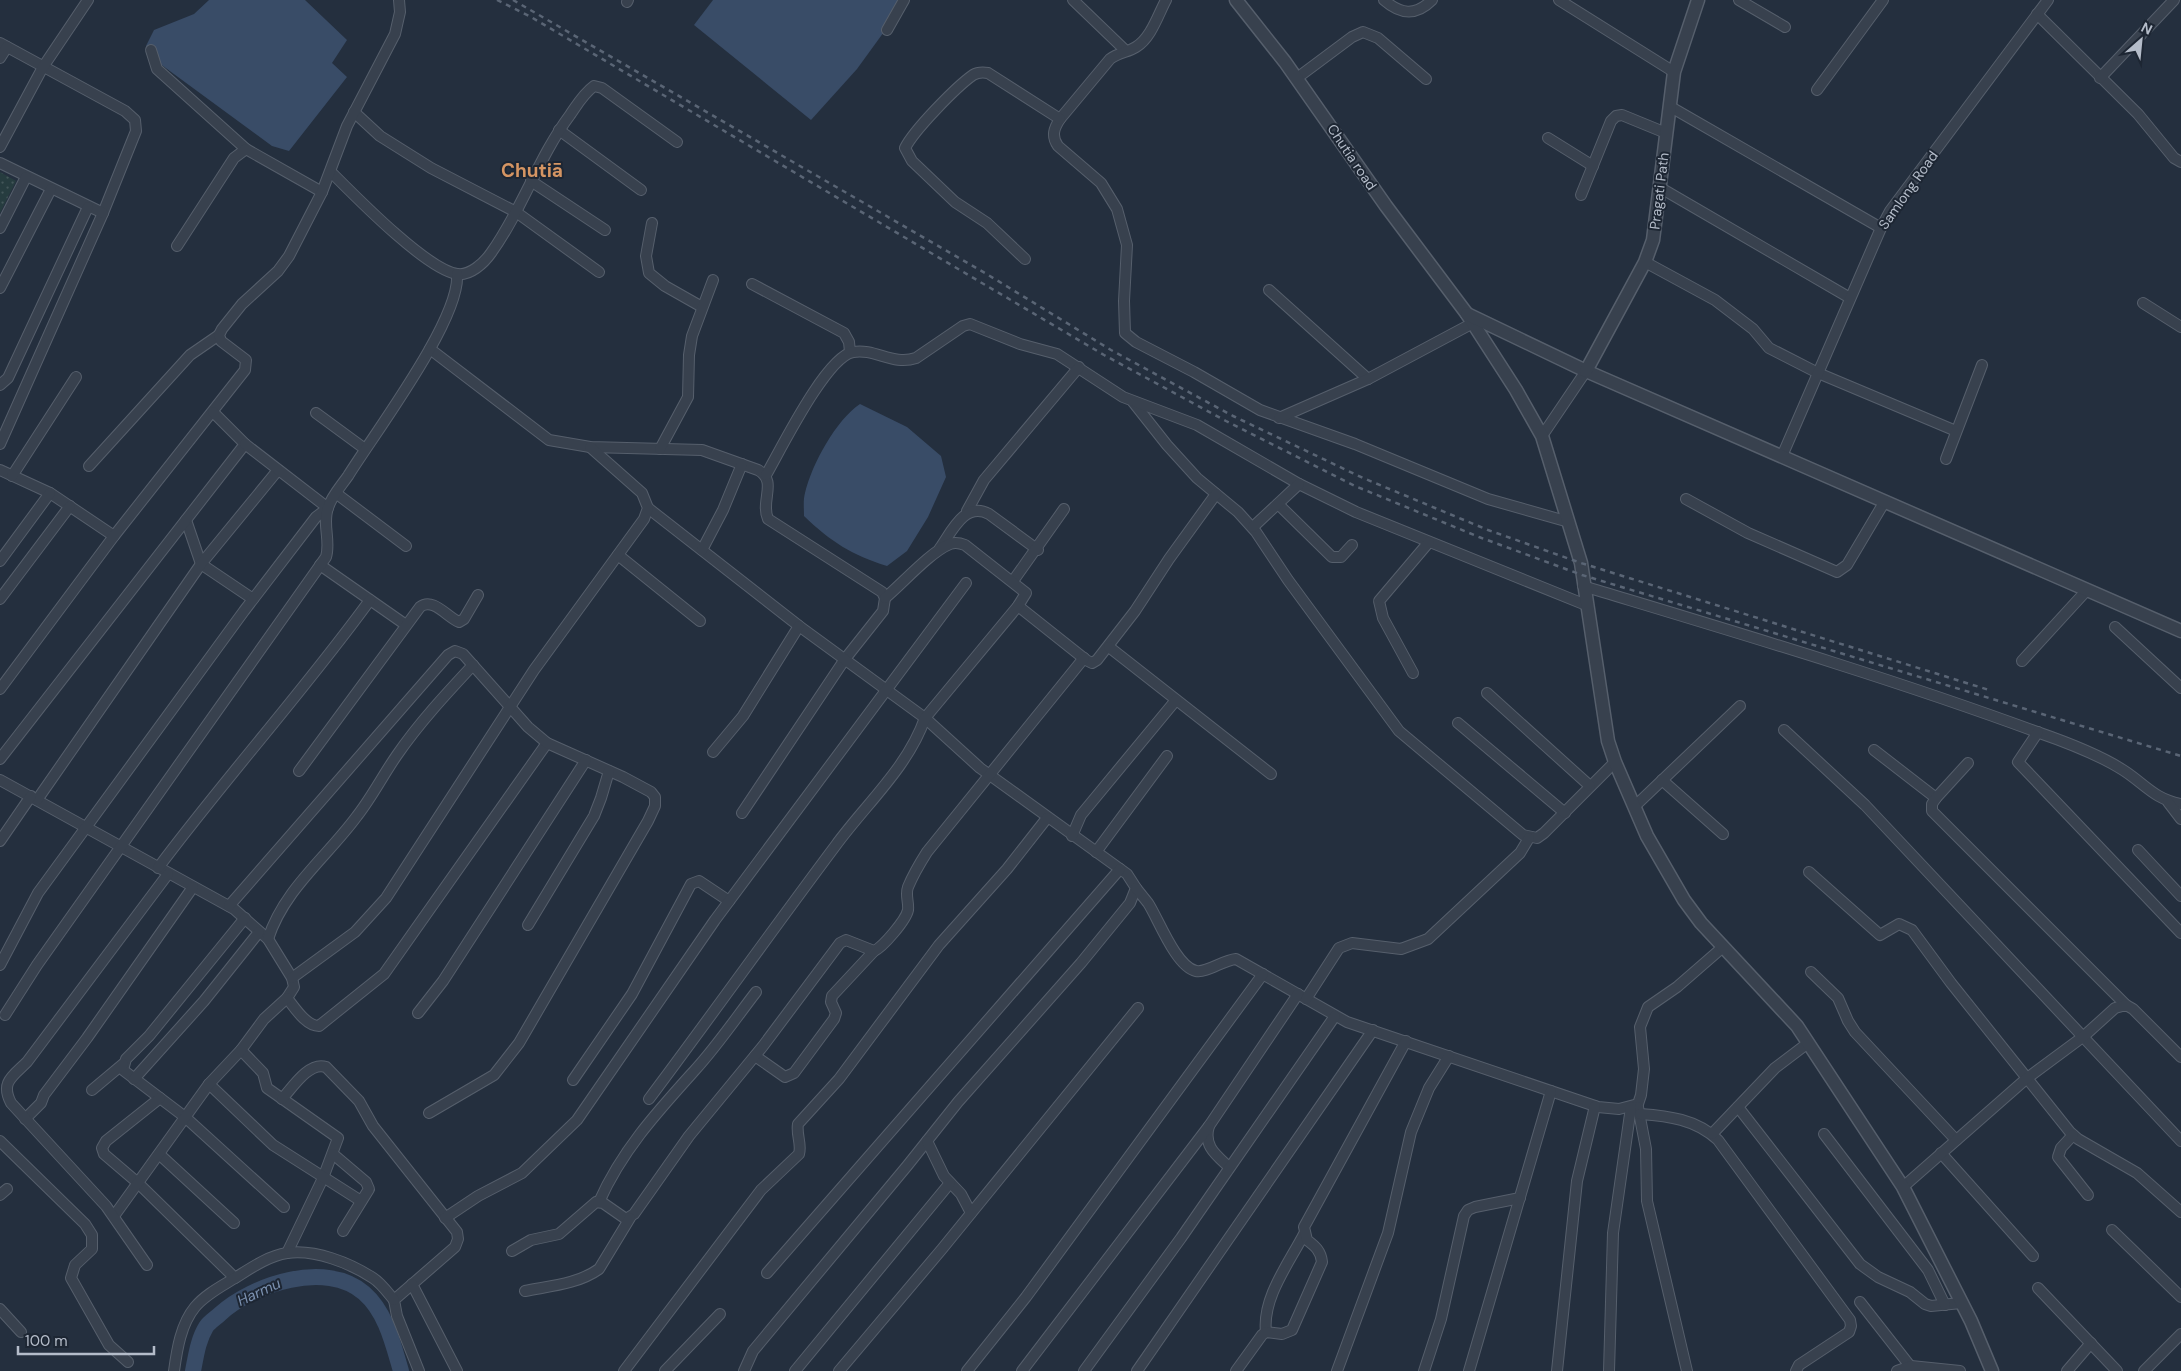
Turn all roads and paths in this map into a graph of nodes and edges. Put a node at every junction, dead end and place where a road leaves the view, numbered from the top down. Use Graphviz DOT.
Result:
graph roads {
  1 [pos="88,0"];
  2 [pos="399,0"];
  3 [pos="904,0"];
  4 [pos="1072,0"];
  5 [pos="1166,0"];
  6 [pos="1236,0"];
  7 [pos="1384,0"];
  8 [pos="1432,0"];
  9 [pos="1559,0"];
  10 [pos="1698,0"];
  11 [pos="1739,0"];
  12 [pos="1883,0"];
  13 [pos="2048,0"];
  14 [pos="2174,0"];
  15 [pos="2037,14"];
  16 [pos="1785,27"];
  17 [pos="887,30"];
  18 [pos="4,45"];
  19 [pos="151,50"];
  20 [pos="1125,50"];
  21 [pos="0,58"];
  22 [pos="43,66"];
  23 [pos="1674,72"];
  24 [pos="1297,78"];
  25 [pos="2100,78"];
  26 [pos="1426,79"];
  27 [pos="1817,90"];
  28 [pos="1669,106"];
  29 [pos="354,112"];
  30 [pos="1060,119"];
  31 [pos="559,130"];
  32 [pos="1666,133"];
  33 [pos="1548,138"];
  34 [pos="677,142"];
  35 [pos="0,147"];
  36 [pos="246,149"];
  37 [pos="2181,162"];
  38 [pos="0,163"];
  39 [pos="1593,166"];
  40 [pos="331,172"];
  41 [pos="26,177"];
  42 [pos="531,181"];
  43 [pos="1659,186"];
  44 [pos="51,189"];
  45 [pos="642,190"];
  46 [pos="322,192"];
  47 [pos="1581,195"];
  48 [pos="88,206"];
  49 [pos="516,212"];
  50 [pos="103,214"];
  51 [pos="652,223"];
  52 [pos="0,228"];
  53 [pos="1881,228"];
  54 [pos="604,230"];
  55 [pos="176,246"];
  56 [pos="1025,259"];
  57 [pos="1645,262"];
  58 [pos="599,272"];
  59 [pos="457,274"];
  60 [pos="713,280"];
  61 [pos="752,284"];
  62 [pos="0,288"];
  63 [pos="1269,290"];
  64 [pos="1850,298"];
  65 [pos="2143,303"];
  66 [pos="702,307"];
  67 [pos="1470,319"];
  68 [pos="2181,326"];
  69 [pos="219,335"];
  70 [pos="430,349"];
  71 [pos="850,352"];
  72 [pos="1982,365"];
  73 [pos="1078,368"];
  74 [pos="1586,371"];
  75 [pos="1818,373"];
  76 [pos="76,376"];
  77 [pos="1368,378"];
  78 [pos="0,386"];
  79 [pos="1133,402"];
  80 [pos="213,412"];
  81 [pos="316,412"];
  82 [pos="1279,418"];
  83 [pos="1956,431"];
  84 [pos="1542,436"];
  85 [pos="0,444"];
  86 [pos="245,444"];
  87 [pos="590,447"];
  88 [pos="365,449"];
  89 [pos="660,449"];
  90 [pos="1782,456"];
  91 [pos="1946,459"];
  92 [pos="742,464"];
  93 [pos="89,466"];
  94 [pos="0,470"];
  95 [pos="278,470"];
  96 [pos="766,475"];
  97 [pos="12,476"];
  98 [pos="1299,484"];
  99 [pos="50,493"];
  100 [pos="337,494"];
  101 [pos="1216,494"];
  102 [pos="1686,499"];
  103 [pos="1885,502"];
  104 [pos="1278,504"];
  105 [pos="70,506"];
  106 [pos="328,508"];
  107 [pos="648,508"];
  108 [pos="1064,509"];
  109 [pos="968,511"];
  110 [pos="186,520"];
  111 [pos="1569,522"];
  112 [pos="1253,528"];
  113 [pos="114,536"];
  114 [pos="1429,542"];
  115 [pos="1352,545"];
  116 [pos="406,546"];
  117 [pos="702,550"];
  118 [pos="1038,550"];
  119 [pos="936,553"];
  120 [pos="618,555"];
  121 [pos="0,561"];
  122 [pos="201,564"];
  123 [pos="320,565"];
  124 [pos="1014,582"];
  125 [pos="966,583"];
  126 [pos="1583,586"];
  127 [pos="2087,590"];
  128 [pos="478,595"];
  129 [pos="885,598"];
  130 [pos="0,599"];
  131 [pos="253,599"];
  132 [pos="370,600"];
  133 [pos="1586,605"];
  134 [pos="1018,606"];
  135 [pos="700,620"];
  136 [pos="406,625"];
  137 [pos="799,626"];
  138 [pos="2115,627"];
  139 [pos="2181,631"];
  140 [pos="1109,647"];
  141 [pos="1084,658"];
  142 [pos="845,659"];
  143 [pos="2022,661"];
  144 [pos="473,665"];
  145 [pos="1412,673"];
  146 [pos="2181,688"];
  147 [pos="0,689"];
  148 [pos="887,690"];
  149 [pos="1488,693"];
  150 [pos="1176,700"];
  151 [pos="1740,706"];
  152 [pos="511,708"];
  153 [pos="925,718"];
  154 [pos="1458,723"];
  155 [pos="1784,730"];
  156 [pos="2038,732"];
  157 [pos="547,743"];
  158 [pos="1874,750"];
  159 [pos="713,752"];
  160 [pos="1167,756"];
  161 [pos="0,759"];
  162 [pos="586,760"];
  163 [pos="1615,762"];
  164 [pos="1968,763"];
  165 [pos="299,771"];
  166 [pos="609,771"];
  167 [pos="1271,774"];
  168 [pos="990,776"];
  169 [pos="0,780"];
  170 [pos="1662,780"];
  171 [pos="1590,786"];
  172 [pos="34,798"];
  173 [pos="1936,798"];
  174 [pos="2168,802"];
  175 [pos="2181,804"];
  176 [pos="1634,806"];
  177 [pos="1565,812"];
  178 [pos="742,814"];
  179 [pos="1047,818"];
  180 [pos="2181,819"];
  181 [pos="87,827"];
  182 [pos="1723,834"];
  183 [pos="1072,836"];
  184 [pos="1529,838"];
  185 [pos="0,841"];
  186 [pos="121,847"];
  187 [pos="2138,850"];
  188 [pos="1096,852"];
  189 [pos="158,868"];
  190 [pos="1120,869"];
  191 [pos="1809,872"];
  192 [pos="168,874"];
  193 [pos="193,887"];
  194 [pos="1136,888"];
  195 [pos="2181,896"];
  196 [pos="730,901"];
  197 [pos="229,906"];
  198 [pos="245,918"];
  199 [pos="528,925"];
  200 [pos="2181,933"];
  201 [pos="263,935"];
  202 [pos="1723,947"];
  203 [pos="874,952"];
  204 [pos="0,965"];
  205 [pos="1811,972"];
  206 [pos="1263,974"];
  207 [pos="292,978"];
  208 [pos="756,992"];
  209 [pos="1302,996"];
  210 [pos="287,998"];
  211 [pos="2126,1006"];
  212 [pos="1138,1008"];
  213 [pos="418,1013"];
  214 [pos="5,1015"];
  215 [pos="1335,1016"];
  216 [pos="1373,1030"];
  217 [pos="2084,1036"];
  218 [pos="1406,1041"];
  219 [pos="1808,1044"];
  220 [pos="241,1050"];
  221 [pos="754,1056"];
  222 [pos="1450,1056"];
  223 [pos="2181,1056"];
  224 [pos="123,1064"];
  225 [pos="2026,1078"];
  226 [pos="134,1079"];
  227 [pos="573,1080"];
  228 [pos="210,1084"];
  229 [pos="92,1090"];
  230 [pos="1551,1091"];
  231 [pos="160,1098"];
  232 [pos="282,1099"];
  233 [pos="649,1099"];
  234 [pos="1595,1106"];
  235 [pos="1738,1107"];
  236 [pos="1636,1108"];
  237 [pos="430,1113"];
  238 [pos="186,1117"];
  239 [pos="26,1119"];
  240 [pos="1209,1126"];
  241 [pos="1712,1134"];
  242 [pos="1824,1134"];
  243 [pos="2073,1135"];
  244 [pos="1956,1140"];
  245 [pos="0,1141"];
  246 [pos="927,1141"];
  247 [pos="2181,1141"];
  248 [pos="1941,1153"];
  249 [pos="159,1154"];
  250 [pos="333,1154"];
  251 [pos="1229,1168"];
  252 [pos="323,1178"];
  253 [pos="138,1183"];
  254 [pos="950,1183"];
  255 [pos="1903,1186"];
  256 [pos="2088,1195"];
  257 [pos="1520,1198"];
  258 [pos="361,1201"];
  259 [pos="599,1202"];
  260 [pos="284,1207"];
  261 [pos="2181,1212"];
  262 [pos="971,1213"];
  263 [pos="114,1216"];
  264 [pos="445,1218"];
  265 [pos="630,1218"];
  266 [pos="234,1223"];
  267 [pos="343,1230"];
  268 [pos="2112,1230"];
  269 [pos="1304,1234"];
  270 [pos="512,1251"];
  271 [pos="287,1253"];
  272 [pos="2033,1256"];
  273 [pos="148,1265"];
  274 [pos="767,1273"];
  275 [pos="235,1278"];
  276 [pos="412,1284"];
  277 [pos="2038,1288"];
  278 [pos="525,1291"];
  279 [pos="2181,1298"];
  280 [pos="394,1300"];
  281 [pos="1860,1302"];
  282 [pos="1961,1303"];
  283 [pos="1944,1305"];
  284 [pos="0,1309"];
  285 [pos="720,1314"];
  286 [pos="21,1332"];
  287 [pos="1266,1332"];
  288 [pos="2181,1334"];
  289 [pos="2091,1343"];
  290 [pos="128,1362"];
  291 [pos="1913,1369"];
  292 [pos="174,1371"];
  293 [pos="419,1371"];
  294 [pos="457,1371"];
  295 [pos="624,1371"];
  296 [pos="665,1371"];
  297 [pos="744,1371"];
  298 [pos="794,1371"];
  299 [pos="839,1371"];
  300 [pos="967,1371"];
  301 [pos="1022,1371"];
  302 [pos="1084,1371"];
  303 [pos="1137,1371"];
  304 [pos="1236,1371"];
  305 [pos="1337,1371"];
  306 [pos="1424,1371"];
  307 [pos="1470,1371"];
  308 [pos="1557,1371"];
  309 [pos="1609,1371"];
  310 [pos="1687,1371"];
  311 [pos="1796,1371"];
  312 [pos="1897,1371"];
  313 [pos="1960,1371"];
  314 [pos="1992,1371"];
  315 [pos="2067,1371"];
  316 [pos="2117,1371"];
  317 [pos="2144,1371"];
  1 -- 22 [label="street"];
  2 -- 29 [label="street"];
  3 -- 17 [label="street"];
  4 -- 20 [label="street"];
  5 -- 20 [label="street"];
  6 -- 24 [label="street, Chutia road"];
  7 -- 8 [label="street"];
  9 -- 23 [label="street"];
  10 -- 23 [label="street, Pragati Path"];
  11 -- 16 [label="street"];
  12 -- 27 [label="street"];
  13 -- 15 [label="street, Samlong Road"];
  14 -- 25 [label="street"];
  15 -- 25 [label="street"];
  15 -- 53 [label="street, Samlong Road"];
  18 -- 21 [label="street"];
  18 -- 22 [label="street"];
  19 -- 36 [label="street"];
  20 -- 30 [label="street"];
  22 -- 35 [label="street"];
  22 -- 50 [label="street"];
  23 -- 28 [label="street, Pragati Path"];
  24 -- 26 [label="street"];
  24 -- 67 [label="street, Chutia road"];
  25 -- 37 [label="street"];
  28 -- 32 [label="street, Pragati Path"];
  28 -- 53 [label="street"];
  29 -- 40 [label="street"];
  29 -- 49 [label="street"];
  30 -- 56 [label="street"];
  30 -- 82 [label="street"];
  31 -- 34 [label="street"];
  31 -- 42 [label="street"];
  31 -- 45 [label="street"];
  32 -- 39 [label="street"];
  32 -- 43 [label="street, Pragati Path"];
  33 -- 39 [label="street"];
  36 -- 46 [label="street"];
  36 -- 55 [label="street"];
  38 -- 41 [label="street"];
  39 -- 47 [label="street"];
  40 -- 46 [label="street"];
  40 -- 59 [label="street"];
  41 -- 44 [label="street"];
  41 -- 52 [label="street"];
  42 -- 49 [label="street"];
  42 -- 54 [label="street"];
  43 -- 57 [label="street, Pragati Path"];
  43 -- 64 [label="street"];
  44 -- 48 [label="street"];
  44 -- 62 [label="street"];
  46 -- 69 [label="street"];
  48 -- 50 [label="street"];
  48 -- 78 [label="street"];
  49 -- 58 [label="street"];
  49 -- 59 [label="street"];
  50 -- 85 [label="street"];
  51 -- 66 [label="street"];
  53 -- 64 [label="street, Samlong Road"];
  57 -- 74 [label="street, Pragati Path"];
  57 -- 75 [label="street"];
  59 -- 70 [label="street"];
  60 -- 66 [label="street"];
  61 -- 71 [label="street"];
  63 -- 77 [label="street"];
  64 -- 75 [label="street, Samlong Road"];
  65 -- 68 [label="street"];
  66 -- 89 [label="street"];
  67 -- 74 [label="street"];
  67 -- 77 [label="street"];
  67 -- 84 [label="street, Chutia road"];
  69 -- 80 [label="street"];
  69 -- 93 [label="street"];
  70 -- 87 [label="street"];
  70 -- 88 [label="street"];
  71 -- 73 [label="street"];
  71 -- 96 [label="street"];
  72 -- 83 [label="street"];
  73 -- 79 [label="street"];
  73 -- 109 [label="street"];
  74 -- 84 [label="street"];
  74 -- 90 [label="street"];
  75 -- 83 [label="street"];
  75 -- 90 [label="street, Samlong Road"];
  76 -- 97 [label="street"];
  77 -- 82 [label="street"];
  79 -- 98 [label="street"];
  79 -- 101 [label="street"];
  80 -- 86 [label="street"];
  80 -- 113 [label="street"];
  81 -- 88 [label="street"];
  82 -- 111 [label="street"];
  83 -- 91 [label="street"];
  84 -- 111 [label="street, Chutia road"];
  86 -- 95 [label="street"];
  86 -- 110 [label="street"];
  87 -- 89 [label="street"];
  87 -- 107 [label="street"];
  88 -- 100 [label="street"];
  89 -- 92 [label="street"];
  90 -- 103 [label="street"];
  92 -- 96 [label="street"];
  92 -- 117 [label="street"];
  94 -- 97 [label="street"];
  95 -- 106 [label="street"];
  95 -- 122 [label="street"];
  96 -- 129 [label="street"];
  97 -- 99 [label="street"];
  98 -- 104 [label="street"];
  98 -- 114 [label="street"];
  99 -- 105 [label="street"];
  99 -- 121 [label="street"];
  100 -- 106 [label="street"];
  100 -- 116 [label="street"];
  101 -- 112 [label="street"];
  101 -- 140 [label="street"];
  102 -- 103 [label="street"];
  103 -- 127 [label="street"];
  104 -- 112 [label="street"];
  104 -- 115 [label="street"];
  105 -- 113 [label="street"];
  105 -- 130 [label="street"];
  106 -- 123 [label="street"];
  106 -- 131 [label="street"];
  107 -- 117 [label="street"];
  107 -- 120 [label="street"];
  108 -- 118 [label="street"];
  109 -- 118 [label="street"];
  109 -- 119 [label="street"];
  110 -- 122 [label="street"];
  110 -- 161 [label="street"];
  111 -- 126 [label="street, Chutia road"];
  112 -- 184 [label="street"];
  113 -- 147 [label="street"];
  114 -- 133 [label="street"];
  114 -- 145 [label="street"];
  117 -- 137 [label="street"];
  118 -- 124 [label="street"];
  119 -- 124 [label="street"];
  119 -- 129 [label="street"];
  120 -- 135 [label="street"];
  120 -- 152 [label="street"];
  122 -- 131 [label="street"];
  122 -- 172 [label="street"];
  123 -- 132 [label="street"];
  123 -- 186 [label="street"];
  124 -- 134 [label="street"];
  125 -- 148 [label="street"];
  126 -- 133 [label="street, Chutia road"];
  126 -- 156 [label="street"];
  127 -- 139 [label="street"];
  127 -- 143 [label="street"];
  128 -- 136 [label="street"];
  129 -- 142 [label="street"];
  131 -- 181 [label="street"];
  132 -- 136 [label="street"];
  132 -- 189 [label="street"];
  133 -- 163 [label="street, Chutia road"];
  134 -- 141 [label="street"];
  134 -- 153 [label="street"];
  136 -- 165 [label="street"];
  137 -- 142 [label="street"];
  137 -- 159 [label="street"];
  138 -- 146 [label="street"];
  140 -- 141 [label="street"];
  140 -- 150 [label="street"];
  141 -- 168 [label="street"];
  142 -- 148 [label="street"];
  142 -- 178 [label="street"];
  144 -- 152 [label="street"];
  144 -- 197 [label="street"];
  144 -- 201 [label="street"];
  148 -- 153 [label="street"];
  148 -- 196 [label="street"];
  149 -- 171 [label="street"];
  150 -- 167 [label="street"];
  150 -- 183 [label="street"];
  151 -- 170 [label="street"];
  152 -- 157 [label="street"];
  152 -- 207 [label="street"];
  153 -- 168 [label="street"];
  153 -- 233 [label="street"];
  154 -- 177 [label="street"];
  155 -- 217 [label="street"];
  156 -- 174 [label="street"];
  156 -- 200 [label="street"];
  157 -- 162 [label="street"];
  157 -- 210 [label="street"];
  158 -- 173 [label="street"];
  160 -- 188 [label="street"];
  162 -- 166 [label="street"];
  162 -- 213 [label="street"];
  163 -- 171 [label="street"];
  163 -- 176 [label="street, Chutia road"];
  164 -- 173 [label="street"];
  166 -- 199 [label="street"];
  166 -- 237 [label="street"];
  168 -- 179 [label="street"];
  168 -- 203 [label="street"];
  169 -- 172 [label="street"];
  170 -- 176 [label="street"];
  170 -- 182 [label="street"];
  171 -- 177 [label="street"];
  172 -- 181 [label="street"];
  172 -- 185 [label="street"];
  173 -- 211 [label="street"];
  174 -- 175 [label="street"];
  174 -- 180 [label="street"];
  176 -- 202 [label="street, Chutia road"];
  177 -- 184 [label="street"];
  179 -- 183 [label="street"];
  179 -- 295 [label="street"];
  181 -- 186 [label="street"];
  181 -- 204 [label="street"];
  183 -- 188 [label="street"];
  184 -- 209 [label="street"];
  186 -- 189 [label="street"];
  186 -- 214 [label="street"];
  187 -- 195 [label="street"];
  188 -- 190 [label="street"];
  189 -- 192 [label="street"];
  190 -- 194 [label="street"];
  190 -- 274 [label="street"];
  191 -- 225 [label="street"];
  192 -- 193 [label="street"];
  192 -- 239 [label="street"];
  193 -- 197 [label="street"];
  193 -- 239 [label="street"];
  194 -- 206 [label="street"];
  194 -- 246 [label="street"];
  196 -- 227 [label="street"];
  196 -- 264 [label="street"];
  197 -- 198 [label="street"];
  198 -- 201 [label="street"];
  198 -- 224 [label="street"];
  201 -- 207 [label="street"];
  201 -- 226 [label="street"];
  202 -- 219 [label="street, Chutia road"];
  202 -- 236 [label="street"];
  203 -- 221 [label="street"];
  203 -- 221 [label="street"];
  205 -- 244 [label="street"];
  206 -- 209 [label="street"];
  206 -- 300 [label="street"];
  207 -- 210 [label="street"];
  208 -- 259 [label="street"];
  209 -- 215 [label="street"];
  209 -- 240 [label="street"];
  210 -- 220 [label="street"];
  211 -- 217 [label="street"];
  211 -- 223 [label="street"];
  212 -- 262 [label="street"];
  215 -- 216 [label="street"];
  215 -- 251 [label="street"];
  216 -- 218 [label="street"];
  216 -- 303 [label="street"];
  217 -- 225 [label="street"];
  217 -- 247 [label="street"];
  218 -- 222 [label="street"];
  218 -- 269 [label="street"];
  219 -- 235 [label="street"];
  219 -- 255 [label="street, Chutia road"];
  220 -- 228 [label="street"];
  220 -- 232 [label="street"];
  221 -- 265 [label="street"];
  222 -- 230 [label="street"];
  222 -- 305 [label="street"];
  224 -- 226 [label="street"];
  224 -- 229 [label="street"];
  225 -- 243 [label="street"];
  225 -- 244 [label="street"];
  226 -- 231 [label="street"];
  228 -- 238 [label="street"];
  228 -- 252 [label="street"];
  230 -- 234 [label="street"];
  230 -- 257 [label="street"];
  231 -- 238 [label="street"];
  231 -- 253 [label="street"];
  232 -- 250 [label="street"];
  232 -- 264 [label="street"];
  234 -- 236 [label="street"];
  234 -- 308 [label="street"];
  235 -- 241 [label="street"];
  235 -- 283 [label="street"];
  236 -- 241 [label="street"];
  236 -- 309 [label="street"];
  236 -- 310 [label="street"];
  238 -- 249 [label="street"];
  238 -- 260 [label="street"];
  239 -- 263 [label="street"];
  240 -- 251 [label="street"];
  240 -- 301 [label="street"];
  241 -- 311 [label="street"];
  242 -- 283 [label="street"];
  243 -- 256 [label="street"];
  243 -- 261 [label="street"];
  244 -- 248 [label="street"];
  245 -- 290 [label="street"];
  246 -- 254 [label="street"];
  246 -- 297 [label="street"];
  248 -- 255 [label="street"];
  248 -- 272 [label="street"];
  249 -- 253 [label="street"];
  249 -- 266 [label="street"];
  250 -- 252 [label="street"];
  250 -- 258 [label="street"];
  251 -- 302 [label="street"];
  252 -- 258 [label="street"];
  252 -- 271 [label="street"];
  253 -- 263 [label="street"];
  253 -- 275 [label="street"];
  254 -- 262 [label="street"];
  254 -- 298 [label="street"];
  255 -- 282 [label="street, Chutia road"];
  257 -- 306 [label="street"];
  257 -- 307 [label="street"];
  258 -- 267 [label="street"];
  259 -- 265 [label="street"];
  259 -- 270 [label="street"];
  262 -- 299 [label="street"];
  263 -- 273 [label="street"];
  264 -- 276 [label="street"];
  265 -- 278 [label="street"];
  268 -- 279 [label="street"];
  269 -- 287 [label="street"];
  269 -- 287 [label="street"];
  271 -- 275 [label="street"];
  271 -- 280 [label="street"];
  275 -- 292 [label="street"];
  276 -- 280 [label="street"];
  276 -- 294 [label="street"];
  277 -- 289 [label="street"];
  280 -- 293 [label="street"];
  281 -- 291 [label="street"];
  282 -- 283 [label="street"];
  282 -- 314 [label="street, Chutia road"];
  284 -- 286 [label="street"];
  285 -- 296 [label="street"];
  287 -- 304 [label="street"];
  288 -- 317 [label="street"];
  289 -- 315 [label="street"];
  289 -- 316 [label="street"];
  291 -- 312 [label="street"];
  291 -- 313 [label="street"];
}
